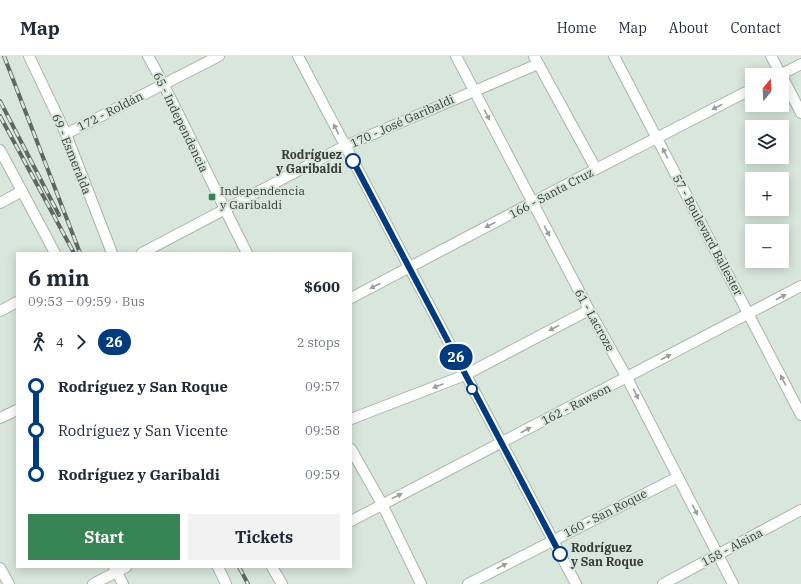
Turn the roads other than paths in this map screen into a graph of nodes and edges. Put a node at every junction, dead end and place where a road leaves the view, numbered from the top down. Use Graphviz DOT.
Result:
graph roads {
  1 [pos="29,56"];
  2 [pos="148,56"];
  3 [pos="219,56"];
  4 [pos="298,56"];
  5 [pos="456,56"];
  6 [pos="614,56"];
  7 [pos="771,56"];
  8 [pos="536,60"];
  9 [pos="801,64"];
  10 [pos="777,68"];
  11 [pos="789,71"];
  12 [pos="164,84"];
  13 [pos="474,90"];
  14 [pos="789,90"];
  15 [pos="745,93"];
  16 [pos="801,113"];
  17 [pos="66,134"];
  18 [pos="658,138"];
  19 [pos="345,146"];
  20 [pos="0,150"];
  21 [pos="596,169"];
  22 [pos="22,191"];
  23 [pos="0,203"];
  24 [pos="533,203"];
  25 [pos="224,210"];
  26 [pos="53,252"];
  27 [pos="112,252"];
  28 [pos="144,252"];
  29 [pos="246,252"];
  30 [pos="410,267"];
  31 [pos="801,286"];
  32 [pos="352,297"];
  33 [pos="16,303"];
  34 [pos="589,310"];
  35 [pos="0,311"];
  36 [pos="749,313"];
  37 [pos="465,375"];
  38 [pos="627,378"];
  39 [pos="16,410"];
  40 [pos="801,415"];
  41 [pos="0,418"];
  42 [pos="352,419"];
  43 [pos="501,442"];
  44 [pos="352,451"];
  45 [pos="678,477"];
  46 [pos="382,504"];
  47 [pos="801,510"];
  48 [pos="352,520"];
  49 [pos="552,540"];
  50 [pos="718,555"];
  51 [pos="0,568"];
  52 [pos="218,568"];
  53 [pos="273,568"];
  54 [pos="119,569"];
  55 [pos="9,584"];
  56 [pos="93,584"];
  57 [pos="123,584"];
  58 [pos="226,584"];
  59 [pos="282,584"];
  60 [pos="421,584"];
  61 [pos="468,584"];
  62 [pos="576,584"];
  63 [pos="663,584"];
  64 [pos="733,584"];
  1 -- 17 [label="street, 69 - Esmeralda"];
  2 -- 12 [label="street, 65 - Independencia"];
  3 -- 12 [label="street, 172 - Roldán"];
  19 -- 4 [label="street, one-way"];
  5 -- 13 [label="street, 61 - Lacroze"];
  6 -- 18 [label="street, 57 - Boulevard Ballester"];
  7 -- 10 [label="street"];
  8 -- 13 [label="street, 170 - José Garibaldi"];
  8 -- 21 [label="street"];
  9 -- 11 [label="street"];
  12 -- 17 [label="street, 172 - Roldán"];
  12 -- 25 [label="street, 65 - Independencia"];
  13 -- 19 [label="street, 170 - José Garibaldi"];
  13 -- 24 [label="street, 61 - Lacroze, one-way"];
  14 -- 16 [label="street"];
  15 -- 18 [label="street, 166 - Santa Cruz, one-way"];
  17 -- 27 [label="street, 69 - Esmeralda"];
  18 -- 21 [label="street, 166 - Santa Cruz"];
  36 -- 18 [label="street, 57 - Boulevard Ballester, one-way"];
  19 -- 25 [label="street, 170 - José Garibaldi"];
  19 -- 30 [label="street"];
  20 -- 22 [label="street"];
  21 -- 24 [label="street, 166 - Santa Cruz"];
  22 -- 23 [label="street"];
  22 -- 26 [label="street"];
  24 -- 30 [label="street, 166 - Santa Cruz, one-way"];
  24 -- 34 [label="street, 61 - Lacroze, one-way"];
  25 -- 28 [label="street, 170 - José Garibaldi"];
  25 -- 29 [label="street, 65 - Independencia"];
  30 -- 32 [label="street, 166 - Santa Cruz, one-way"];
  30 -- 37 [label="street"];
  36 -- 31 [label="street, 162 - Rawson, one-way"];
  33 -- 35 [label="street"];
  34 -- 37 [label="street, one-way"];
  34 -- 38 [label="street, 61 - Lacroze"];
  38 -- 36 [label="street, 162 - Rawson, one-way"];
  40 -- 36 [label="street, 57 - Boulevard Ballester, one-way"];
  37 -- 42 [label="street, one-way"];
  37 -- 43 [label="street"];
  43 -- 38 [label="street, 162 - Rawson, one-way"];
  38 -- 45 [label="street, 61 - Lacroze, one-way"];
  39 -- 41 [label="street"];
  46 -- 43 [label="street, 162 - Rawson, one-way"];
  43 -- 49 [label="street"];
  44 -- 46 [label="street"];
  45 -- 49 [label="street, 160 - San Roque"];
  45 -- 50 [label="street, 61 - Lacroze, one-way"];
  46 -- 48 [label="street, 162 - Rawson"];
  46 -- 60 [label="street"];
  47 -- 50 [label="street, 158 - Alsina"];
  61 -- 49 [label="street, 160 - San Roque, one-way"];
  49 -- 62 [label="street"];
  50 -- 63 [label="street, 158 - Alsina"];
  50 -- 64 [label="street, 61 - Lacroze"];
  51 -- 55 [label="street"];
  52 -- 58 [label="street"];
  53 -- 59 [label="street"];
  54 -- 56 [label="street"];
  54 -- 57 [label="street"];
}
